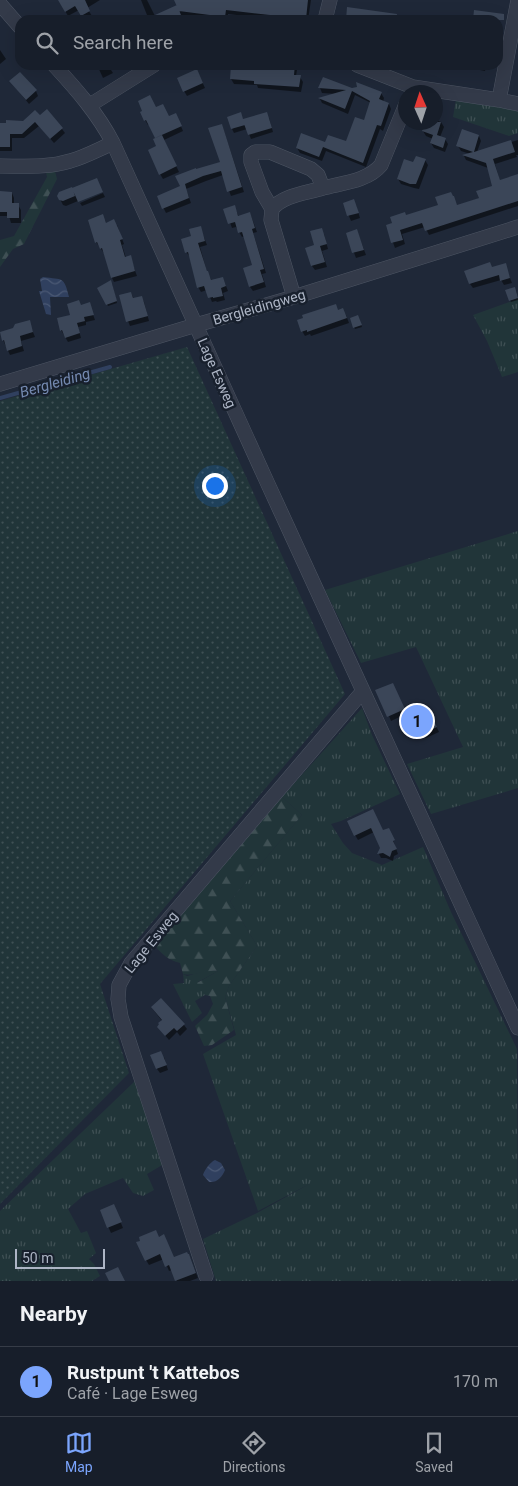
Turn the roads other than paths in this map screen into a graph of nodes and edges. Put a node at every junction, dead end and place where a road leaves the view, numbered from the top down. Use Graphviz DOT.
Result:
graph roads {
  1 [pos="330,0"];
  2 [pos="518,0"];
  3 [pos="0,4"];
  4 [pos="326,15"];
  5 [pos="15,21"];
  6 [pos="58,70"];
  7 [pos="146,70"];
  8 [pos="368,70"];
  9 [pos="400,85"];
  10 [pos="443,94"];
  11 [pos="499,100"];
  12 [pos="518,104"];
  13 [pos="90,105"];
  14 [pos="398,124"];
  15 [pos="114,143"];
  16 [pos="0,166"];
  17 [pos="323,188"];
  18 [pos="272,209"];
  19 [pos="518,228"];
  20 [pos="294,297"];
  21 [pos="196,325"];
  22 [pos="0,384"];
  23 [pos="363,691"];
  24 [pos="518,1028"];
  25 [pos="206,1276"];
  1 -- 4 [label="street"];
  2 -- 11 [label="street"];
  3 -- 5 [label="street"];
  6 -- 13 [label="street, Lage Esweg"];
  7 -- 13 [label="street"];
  8 -- 9 [label="street"];
  10 -- 11 [label="street"];
  11 -- 12 [label="street"];
  13 -- 15 [label="street, Lage Esweg"];
  14 -- 17 [label="street"];
  15 -- 16 [label="street"];
  15 -- 21 [label="street, Lage Esweg"];
  17 -- 18 [label="street"];
  17 -- 18 [label="street"];
  18 -- 20 [label="street"];
  19 -- 20 [label="street, Bergleidingweg"];
  20 -- 21 [label="street, Bergleidingweg"];
  21 -- 22 [label="street, Bergleidingweg"];
  21 -- 23 [label="street, Lage Esweg"];
  23 -- 24 [label="street, Lage Esweg"];
  23 -- 25 [label="street, Lage Esweg"];
}
